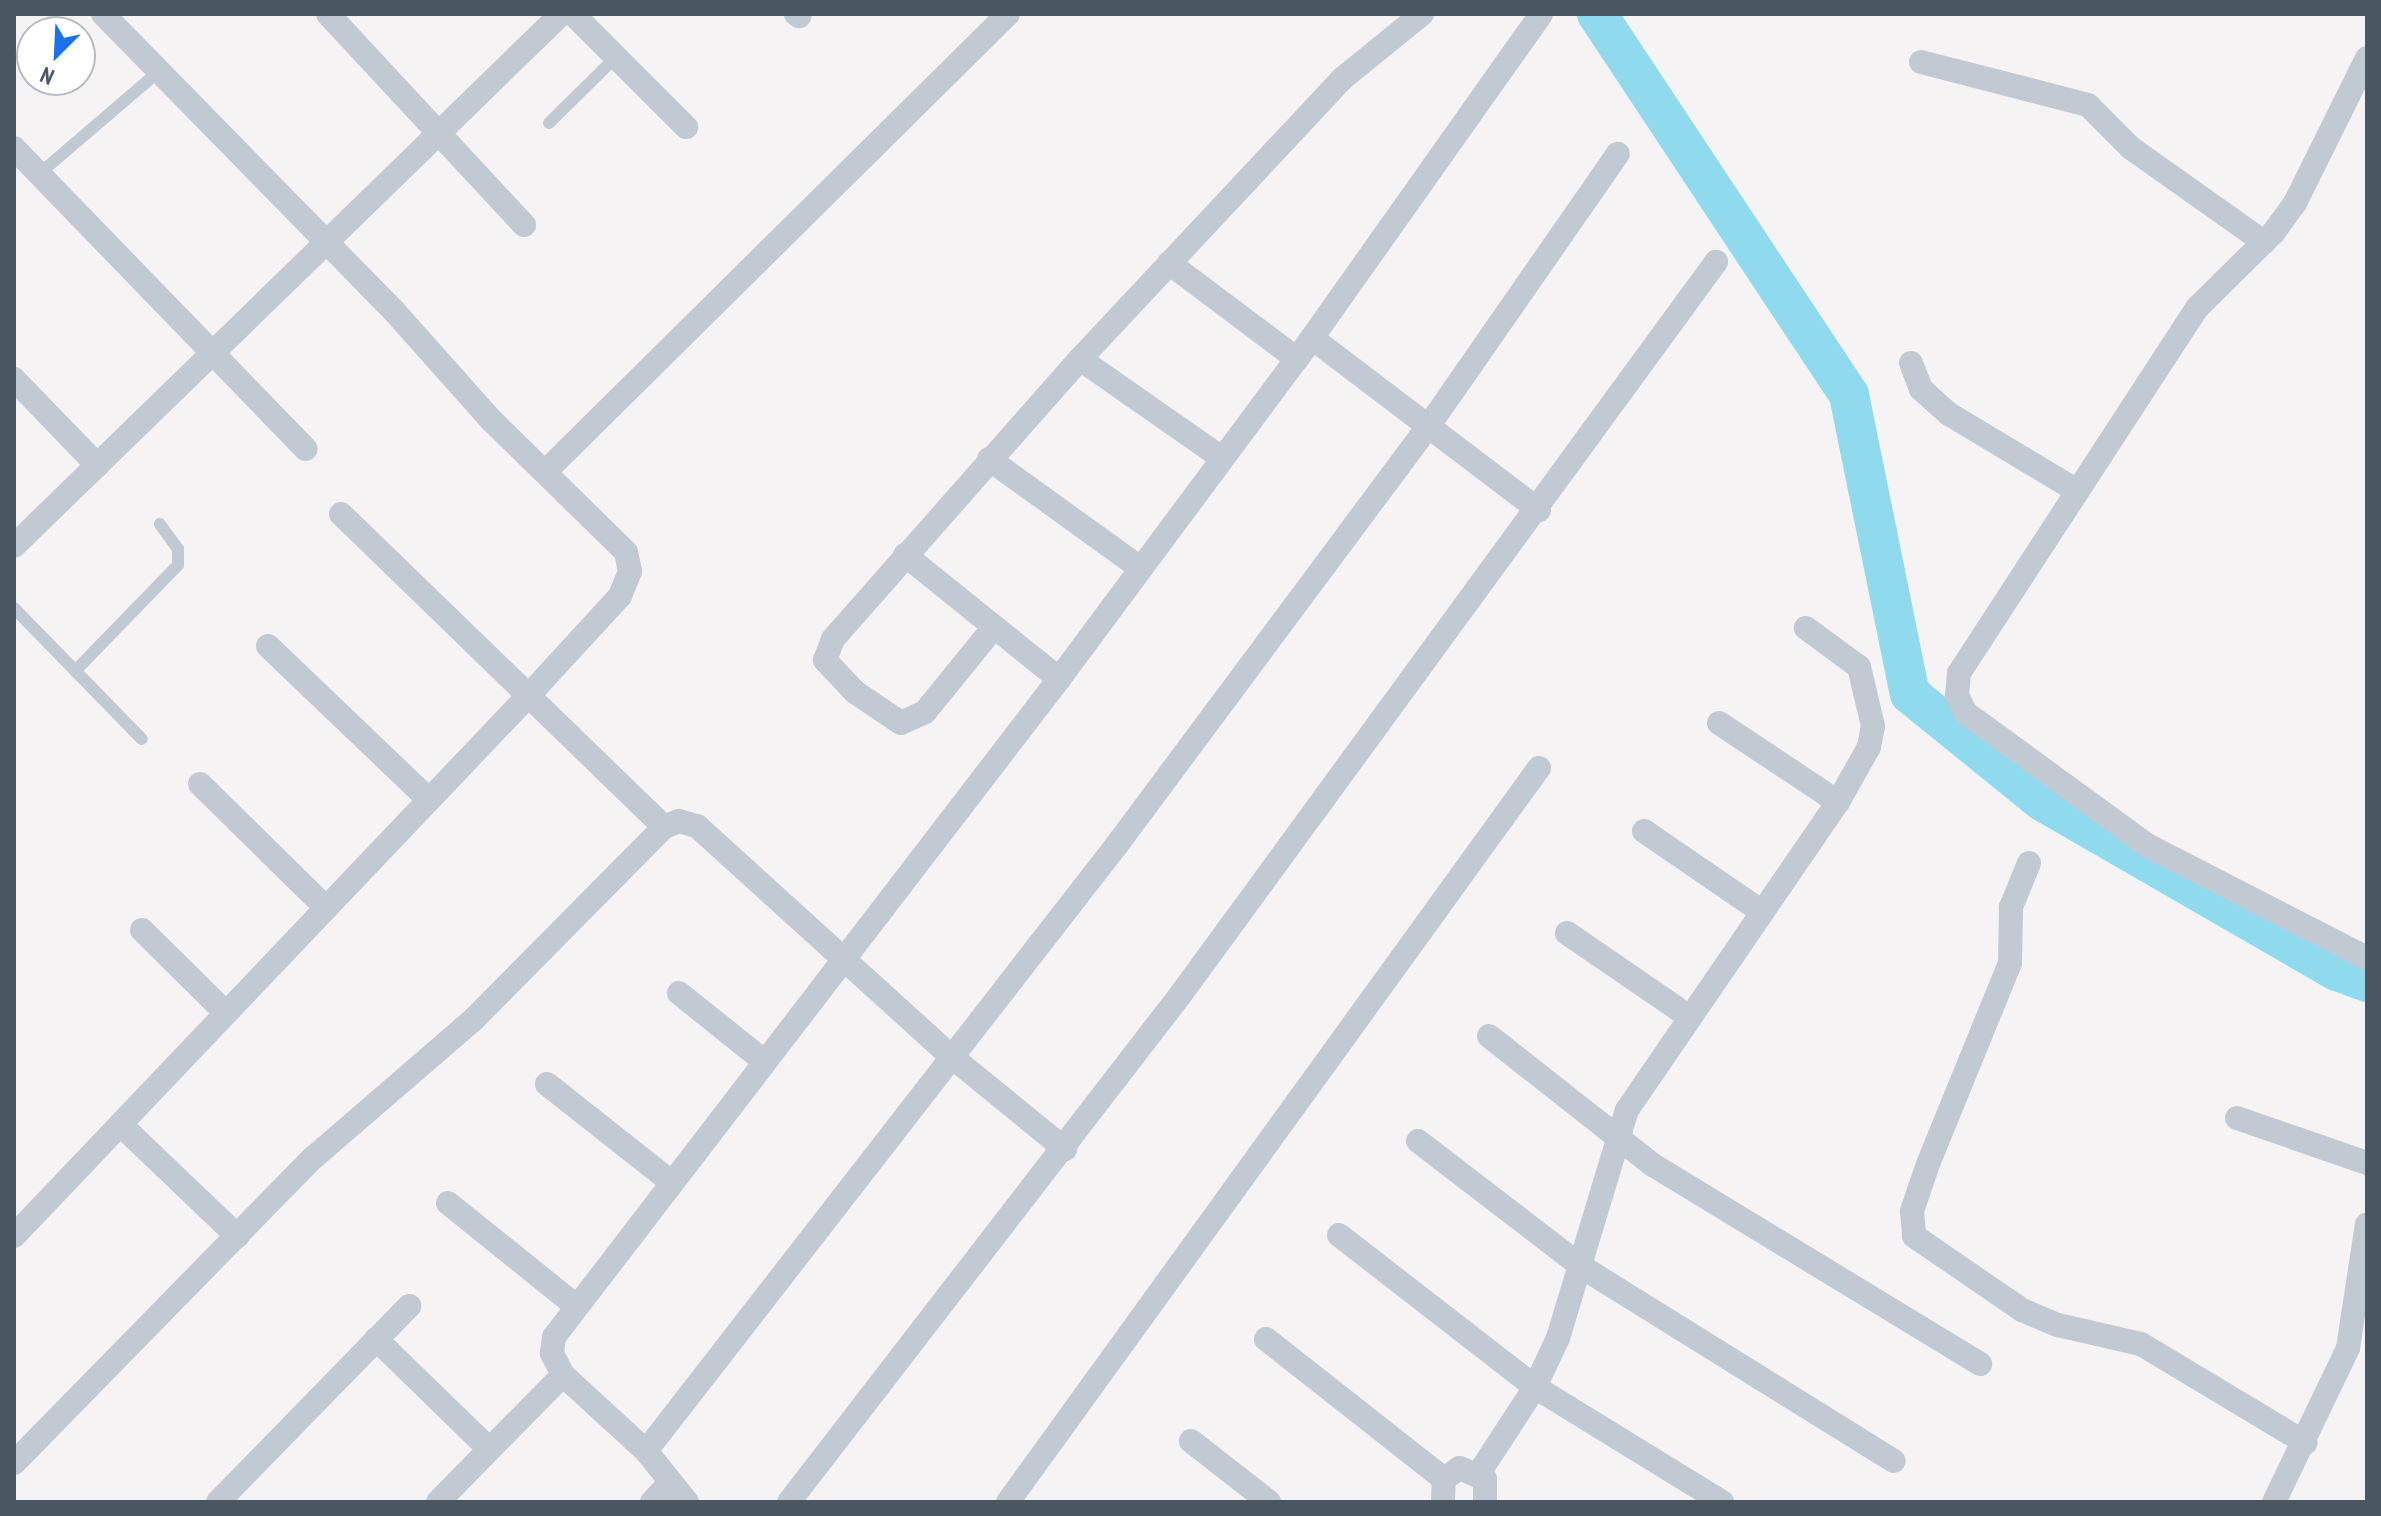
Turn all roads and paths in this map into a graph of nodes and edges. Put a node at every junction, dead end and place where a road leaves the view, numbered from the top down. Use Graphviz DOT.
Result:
graph roads {
  1 [pos="103,14"];
  2 [pos="328,14"];
  3 [pos="561,14"];
  4 [pos="573,14"];
  5 [pos="1008,14"];
  6 [pos="1422,14"];
  7 [pos="1541,15"];
  8 [pos="616,57"];
  9 [pos="2367,58"];
  10 [pos="1921,62"];
  11 [pos="158,72"];
  12 [pos="549,123"];
  13 [pos="686,127"];
  14 [pos="440,131"];
  15 [pos="14,148"];
  16 [pos="1618,154"];
  17 [pos="39,174"];
  18 [pos="524,225"];
  19 [pos="326,242"];
  20 [pos="2264,242"];
  21 [pos="1716,262"];
  22 [pos="1169,263"];
  23 [pos="1312,338"];
  24 [pos="214,352"];
  25 [pos="1080,359"];
  26 [pos="1297,359"];
  27 [pos="1911,363"];
  28 [pos="14,379"];
  29 [pos="1430,424"];
  30 [pos="306,449"];
  31 [pos="1222,458"];
  32 [pos="989,459"];
  33 [pos="97,465"];
  34 [pos="546,471"];
  35 [pos="2077,491"];
  36 [pos="1539,510"];
  37 [pos="341,514"];
  38 [pos="160,524"];
  39 [pos="14,546"];
  40 [pos="905,555"];
  41 [pos="1140,568"];
  42 [pos="14,608"];
  43 [pos="994,627"];
  44 [pos="1806,628"];
  45 [pos="268,646"];
  46 [pos="75,671"];
  47 [pos="1059,679"];
  48 [pos="529,695"];
  49 [pos="1719,723"];
  50 [pos="142,739"];
  51 [pos="1539,768"];
  52 [pos="200,784"];
  53 [pos="427,798"];
  54 [pos="1838,802"];
  55 [pos="664,827"];
  56 [pos="1644,831"];
  57 [pos="2029,863"];
  58 [pos="326,908"];
  59 [pos="1761,911"];
  60 [pos="142,930"];
  61 [pos="1567,933"];
  62 [pos="2367,958"];
  63 [pos="841,960"];
  64 [pos="679,993"];
  65 [pos="225,1012"];
  66 [pos="1688,1016"];
  67 [pos="1489,1036"];
  68 [pos="952,1057"];
  69 [pos="764,1061"];
  70 [pos="547,1084"];
  71 [pos="2237,1118"];
  72 [pos="121,1125"];
  73 [pos="1615,1136"];
  74 [pos="1418,1141"];
  75 [pos="1065,1149"];
  76 [pos="2367,1163"];
  77 [pos="671,1182"];
  78 [pos="448,1203"];
  79 [pos="2367,1224"];
  80 [pos="1339,1235"];
  81 [pos="14,1236"];
  82 [pos="237,1236"];
  83 [pos="1582,1267"];
  84 [pos="575,1305"];
  85 [pos="409,1306"];
  86 [pos="376,1339"];
  87 [pos="1266,1339"];
  88 [pos="1980,1364"];
  89 [pos="563,1375"];
  90 [pos="1535,1387"];
  91 [pos="1191,1441"];
  92 [pos="2306,1443"];
  93 [pos="489,1449"];
  94 [pos="646,1451"];
  95 [pos="1894,1461"];
  96 [pos="14,1463"];
  97 [pos="1479,1473"];
  98 [pos="670,1483"];
  99 [pos="1443,1490"];
  100 [pos="218,1502"];
  101 [pos="438,1502"];
  102 [pos="652,1502"];
  103 [pos="687,1502"];
  104 [pos="789,1502"];
  105 [pos="1008,1502"];
  106 [pos="1269,1502"];
  107 [pos="1485,1502"];
  108 [pos="1722,1502"];
  109 [pos="2274,1502"];
  1 -- 11 [label="street"];
  2 -- 14 [label="street"];
  3 -- 14 [label="street"];
  4 -- 8 [label="street"];
  5 -- 34 [label="street"];
  6 -- 22 [label="street"];
  7 -- 23 [label="street"];
  8 -- 12 [label="lane"];
  8 -- 13 [label="street"];
  9 -- 20 [label="street"];
  10 -- 20 [label="street"];
  11 -- 17 [label="lane"];
  11 -- 19 [label="street"];
  14 -- 18 [label="street"];
  14 -- 19 [label="street"];
  15 -- 17 [label="street"];
  16 -- 29 [label="street"];
  17 -- 24 [label="street"];
  19 -- 24 [label="street"];
  19 -- 34 [label="street"];
  20 -- 35 [label="street"];
  21 -- 36 [label="street"];
  22 -- 25 [label="street"];
  22 -- 26 [label="street"];
  23 -- 26 [label="street"];
  23 -- 29 [label="street"];
  24 -- 30 [label="street"];
  24 -- 33 [label="street"];
  25 -- 31 [label="street"];
  25 -- 32 [label="street"];
  26 -- 31 [label="street"];
  27 -- 35 [label="street"];
  28 -- 33 [label="street"];
  29 -- 36 [label="street"];
  29 -- 68 [label="street"];
  31 -- 41 [label="street"];
  32 -- 40 [label="street"];
  32 -- 41 [label="street"];
  33 -- 39 [label="street"];
  34 -- 48 [label="street"];
  35 -- 62 [label="street"];
  36 -- 75 [label="street"];
  37 -- 48 [label="street"];
  38 -- 46 [label="lane"];
  40 -- 43 [label="street"];
  40 -- 43 [label="street"];
  41 -- 47 [label="street"];
  42 -- 46 [label="lane"];
  43 -- 47 [label="street"];
  44 -- 54 [label="street"];
  45 -- 53 [label="street"];
  46 -- 50 [label="lane"];
  47 -- 63 [label="street"];
  48 -- 53 [label="street"];
  48 -- 55 [label="street"];
  49 -- 54 [label="street"];
  51 -- 105 [label="street"];
  52 -- 58 [label="street"];
  53 -- 58 [label="street"];
  54 -- 59 [label="street"];
  55 -- 63 [label="street"];
  55 -- 82 [label="street"];
  56 -- 59 [label="street"];
  57 -- 92 [label="street"];
  58 -- 65 [label="street"];
  59 -- 66 [label="street"];
  60 -- 65 [label="street"];
  61 -- 66 [label="street"];
  63 -- 68 [label="street"];
  63 -- 69 [label="street"];
  64 -- 69 [label="street"];
  65 -- 72 [label="street"];
  66 -- 73 [label="street"];
  67 -- 73 [label="street"];
  68 -- 75 [label="street"];
  68 -- 94 [label="street"];
  69 -- 77 [label="street"];
  70 -- 77 [label="street"];
  71 -- 76 [label="street"];
  72 -- 81 [label="street"];
  72 -- 82 [label="street"];
  73 -- 83 [label="street"];
  73 -- 88 [label="street"];
  74 -- 83 [label="street"];
  75 -- 104 [label="street"];
  77 -- 84 [label="street"];
  78 -- 84 [label="street"];
  79 -- 92 [label="street"];
  80 -- 90 [label="street"];
  82 -- 96 [label="street"];
  83 -- 90 [label="street"];
  83 -- 95 [label="street"];
  84 -- 89 [label="street"];
  85 -- 86 [label="street"];
  86 -- 93 [label="street"];
  86 -- 100 [label="street"];
  87 -- 99 [label="street"];
  89 -- 93 [label="street"];
  89 -- 94 [label="street"];
  90 -- 97 [label="street"];
  90 -- 108 [label="street"];
  91 -- 106 [label="street"];
  92 -- 109 [label="street"];
  93 -- 101 [label="street"];
  94 -- 98 [label="street"];
  97 -- 99 [label="street"];
  97 -- 107 [label="street"];
  98 -- 102 [label="street"];
  98 -- 103 [label="street"];
}
